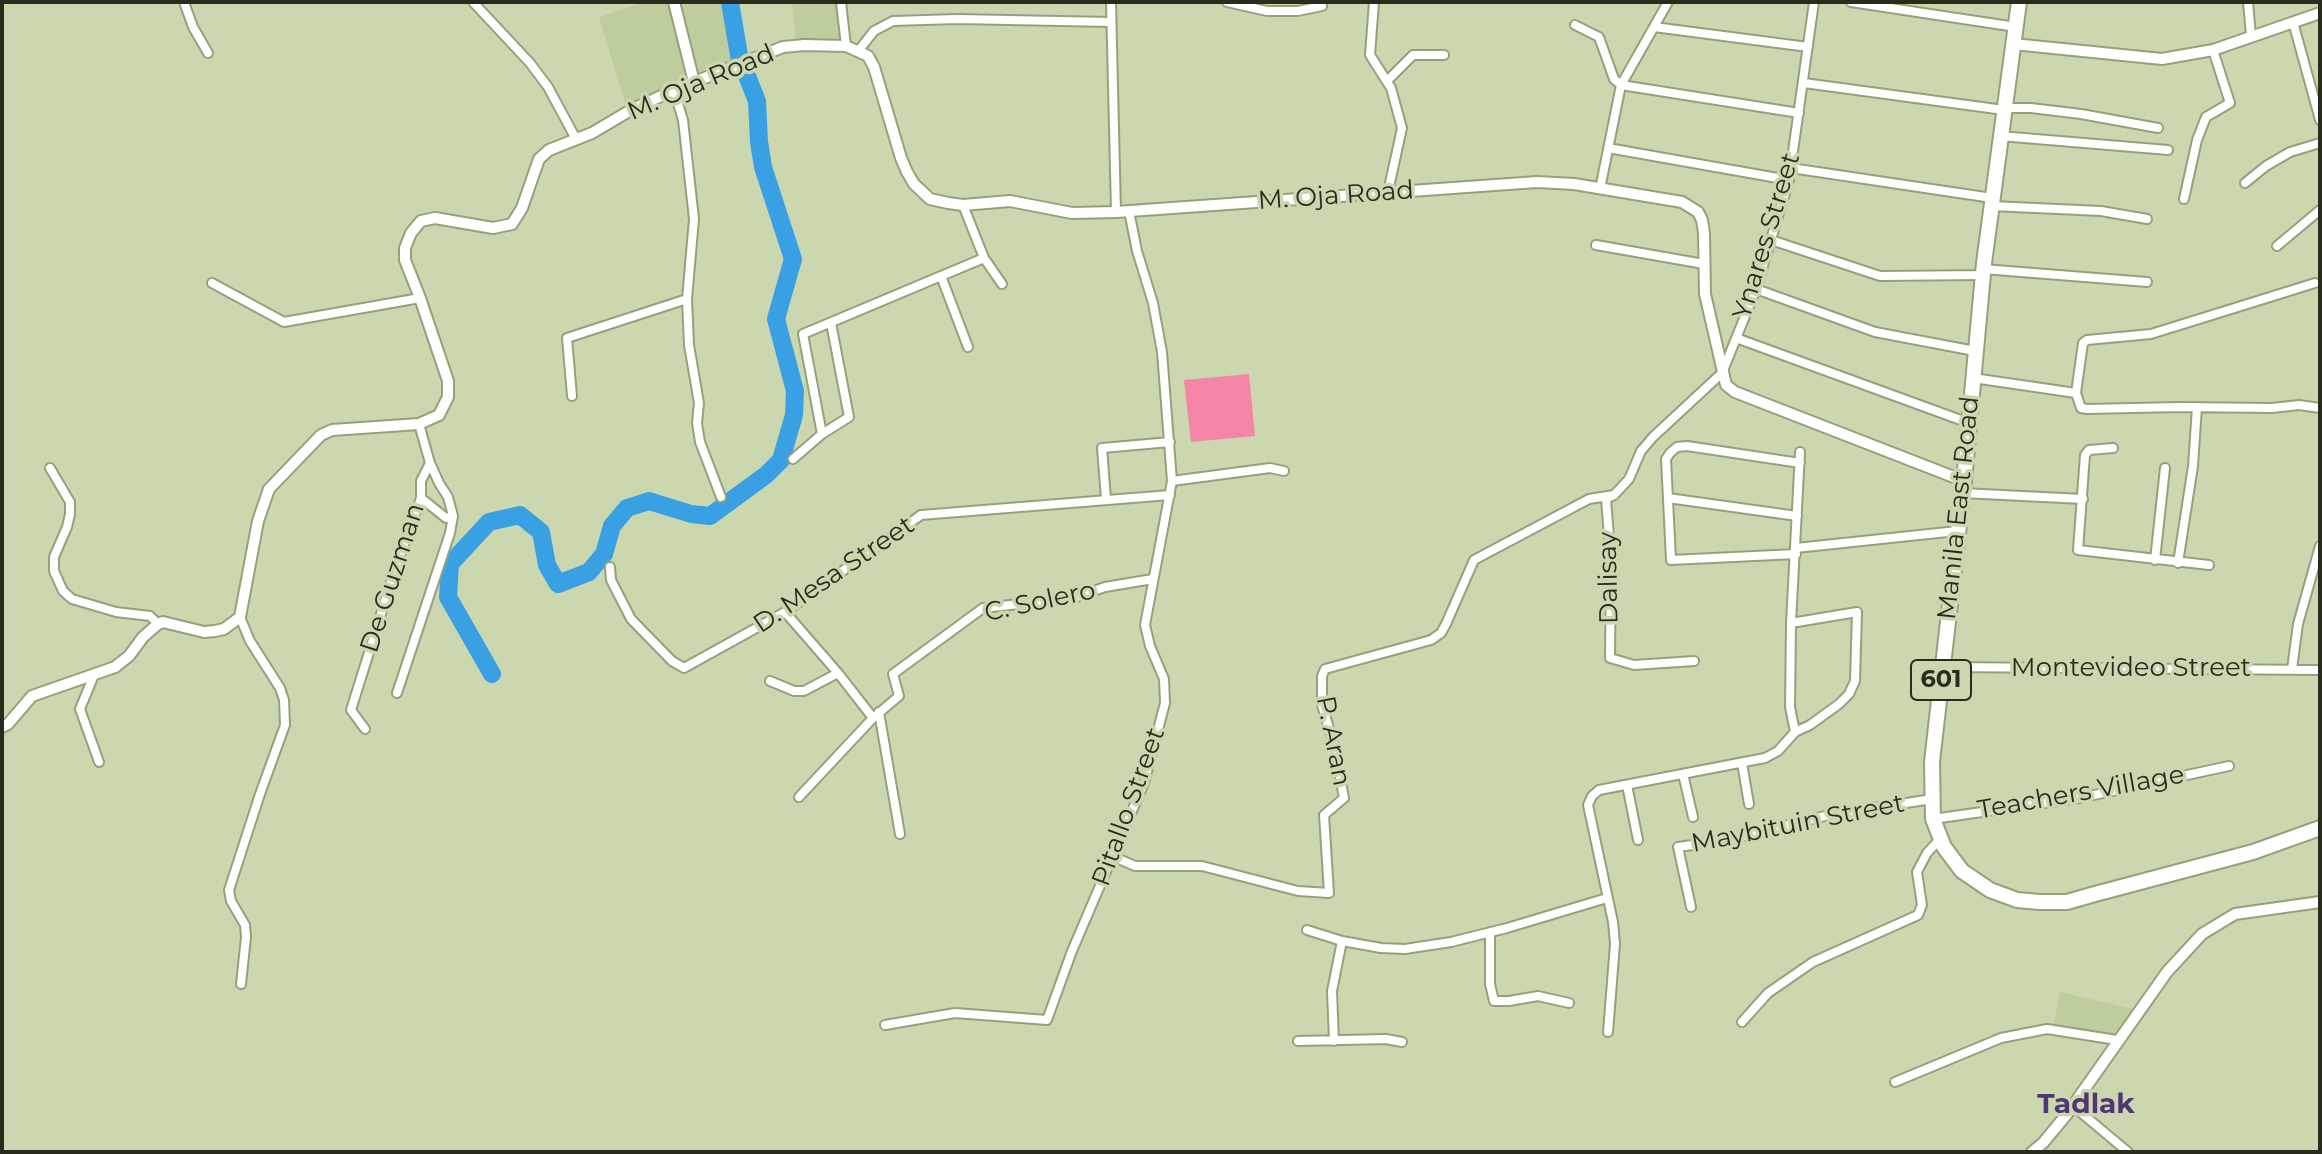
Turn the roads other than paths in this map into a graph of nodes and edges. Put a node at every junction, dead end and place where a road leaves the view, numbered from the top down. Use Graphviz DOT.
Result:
graph roads {
  1 [pos="184,2"];
  2 [pos="473,2"];
  3 [pos="674,2"];
  4 [pos="841,2"];
  5 [pos="1111,2"];
  6 [pos="1227,2"];
  7 [pos="1374,2"];
  8 [pos="1668,2"];
  9 [pos="1814,2"];
  10 [pos="1851,2"];
  11 [pos="2019,2"];
  12 [pos="2248,2"];
  13 [pos="1881,4"];
  14 [pos="1322,6"];
  15 [pos="2320,13"];
  16 [pos="1111,22"];
  17 [pos="2293,22"];
  18 [pos="1575,25"];
  19 [pos="1654,27"];
  20 [pos="2016,27"];
  21 [pos="2251,36"];
  22 [pos="2013,44"];
  23 [pos="846,46"];
  24 [pos="1808,47"];
  25 [pos="859,50"];
  26 [pos="2213,50"];
  27 [pos="208,53"];
  28 [pos="1444,55"];
  29 [pos="1387,81"];
  30 [pos="694,82"];
  31 [pos="1804,83"];
  32 [pos="1621,85"];
  33 [pos="674,90"];
  34 [pos="2004,109"];
  35 [pos="1799,113"];
  36 [pos="2320,120"];
  37 [pos="2158,128"];
  38 [pos="2000,136"];
  39 [pos="576,139"];
  40 [pos="2320,143"];
  41 [pos="1608,148"];
  42 [pos="2168,150"];
  43 [pos="1791,168"];
  44 [pos="1789,180"];
  45 [pos="2245,183"];
  46 [pos="1600,189"];
  47 [pos="1388,192"];
  48 [pos="2184,199"];
  49 [pos="1992,202"];
  50 [pos="963,205"];
  51 [pos="2320,210"];
  52 [pos="1129,211"];
  53 [pos="1116,212"];
  54 [pos="2147,219"];
  55 [pos="1771,240"];
  56 [pos="1596,245"];
  57 [pos="2277,246"];
  58 [pos="984,258"];
  59 [pos="1704,264"];
  60 [pos="1983,272"];
  61 [pos="941,276"];
  62 [pos="2147,282"];
  63 [pos="212,283"];
  64 [pos="2315,283"];
  65 [pos="1002,284"];
  66 [pos="1756,289"];
  67 [pos="420,298"];
  68 [pos="687,299"];
  69 [pos="831,323"];
  70 [pos="1736,338"];
  71 [pos="968,347"];
  72 [pos="1975,351"];
  73 [pos="1722,373"];
  74 [pos="1973,378"];
  75 [pos="2076,393"];
  76 [pos="572,396"];
  77 [pos="2197,407"];
  78 [pos="2320,408"];
  79 [pos="1969,423"];
  80 [pos="419,424"];
  81 [pos="822,434"];
  82 [pos="1170,442"];
  83 [pos="2113,448"];
  84 [pos="1800,452"];
  85 [pos="793,459"];
  86 [pos="430,463"];
  87 [pos="1800,463"];
  88 [pos="50,468"];
  89 [pos="2165,468"];
  90 [pos="1284,471"];
  91 [pos="1172,481"];
  92 [pos="1963,487"];
  93 [pos="1170,495"];
  94 [pos="721,497"];
  95 [pos="1610,497"];
  96 [pos="421,498"];
  97 [pos="1668,498"];
  98 [pos="1106,499"];
  99 [pos="2083,499"];
  100 [pos="453,516"];
  101 [pos="1797,516"];
  102 [pos="1957,531"];
  103 [pos="2320,546"];
  104 [pos="1796,551"];
  105 [pos="2155,560"];
  106 [pos="2178,563"];
  107 [pos="2209,565"];
  108 [pos="610,567"];
  109 [pos="1153,579"];
  110 [pos="785,612"];
  111 [pos="240,617"];
  112 [pos="1791,623"];
  113 [pos="158,624"];
  114 [pos="1694,661"];
  115 [pos="1942,667"];
  116 [pos="2292,669"];
  117 [pos="2320,670"];
  118 [pos="838,673"];
  119 [pos="94,675"];
  120 [pos="770,681"];
  121 [pos="397,693"];
  122 [pos="876,715"];
  123 [pos="2,727"];
  124 [pos="365,729"];
  125 [pos="1795,732"];
  126 [pos="99,762"];
  127 [pos="1742,763"];
  128 [pos="2229,766"];
  129 [pos="1683,774"];
  130 [pos="1627,785"];
  131 [pos="799,797"];
  132 [pos="1932,799"];
  133 [pos="1749,804"];
  134 [pos="1693,817"];
  135 [pos="1933,819"];
  136 [pos="2320,828"];
  137 [pos="900,834"];
  138 [pos="1941,838"];
  139 [pos="1638,840"];
  140 [pos="1114,857"];
  141 [pos="1607,898"];
  142 [pos="2320,902"];
  143 [pos="1691,907"];
  144 [pos="1307,930"];
  145 [pos="1490,932"];
  146 [pos="1342,941"];
  147 [pos="241,984"];
  148 [pos="1569,1003"];
  149 [pos="1742,1022"];
  150 [pos="885,1025"];
  151 [pos="1608,1032"];
  152 [pos="2117,1040"];
  153 [pos="1298,1041"];
  154 [pos="1334,1041"];
  155 [pos="1402,1042"];
  156 [pos="1895,1082"];
  157 [pos="2073,1106"];
  158 [pos="2032,1152"];
  159 [pos="2128,1152"];
  1 -- 27 [label="street"];
  2 -- 39 [label="street"];
  3 -- 30 [label="street"];
  4 -- 23 [label="street"];
  5 -- 16 [label="street"];
  6 -- 14 [label="street"];
  7 -- 29 [label="street"];
  8 -- 19 [label="street"];
  9 -- 24 [label="street, Ynares Street"];
  10 -- 13 [label="street"];
  11 -- 20 [label="main road, Manila East Road / 601"];
  12 -- 21 [label="street"];
  13 -- 20 [label="street"];
  15 -- 17 [label="street"];
  16 -- 25 [label="street"];
  16 -- 53 [label="street"];
  17 -- 21 [label="street"];
  17 -- 36 [label="street"];
  18 -- 32 [label="street"];
  19 -- 24 [label="street"];
  19 -- 32 [label="street"];
  20 -- 22 [label="main road, Manila East Road / 601"];
  21 -- 26 [label="street"];
  22 -- 26 [label="street"];
  22 -- 34 [label="main road, Manila East Road / 601"];
  23 -- 25 [label="street, M. Oja Road"];
  23 -- 30 [label="street, M. Oja Road"];
  24 -- 31 [label="street, Ynares Street"];
  25 -- 50 [label="street, M. Oja Road"];
  26 -- 48 [label="street"];
  28 -- 29 [label="street"];
  29 -- 47 [label="street"];
  30 -- 33 [label="street, M. Oja Road"];
  31 -- 34 [label="street"];
  31 -- 35 [label="street, Ynares Street"];
  32 -- 35 [label="street"];
  32 -- 41 [label="street"];
  33 -- 39 [label="street, M. Oja Road"];
  33 -- 68 [label="street"];
  34 -- 37 [label="street"];
  34 -- 38 [label="main road, Manila East Road / 601"];
  35 -- 43 [label="street, Ynares Street"];
  38 -- 42 [label="street"];
  38 -- 49 [label="main road, Manila East Road / 601"];
  39 -- 67 [label="street, M. Oja Road"];
  40 -- 45 [label="street"];
  41 -- 44 [label="street"];
  41 -- 46 [label="street"];
  43 -- 44 [label="street, Ynares Street"];
  43 -- 49 [label="street"];
  44 -- 55 [label="street, Ynares Street"];
  46 -- 47 [label="street, M. Oja Road"];
  46 -- 59 [label="street, M. Oja Road"];
  47 -- 52 [label="street, M. Oja Road"];
  49 -- 54 [label="street"];
  49 -- 60 [label="main road, Manila East Road / 601"];
  50 -- 53 [label="street, M. Oja Road"];
  50 -- 58 [label="street"];
  51 -- 57 [label="street"];
  52 -- 53 [label="street, M. Oja Road"];
  52 -- 82 [label="street, Pitallo Street"];
  55 -- 60 [label="street"];
  55 -- 66 [label="street, Ynares Street"];
  56 -- 59 [label="street"];
  58 -- 61 [label="street"];
  58 -- 65 [label="street"];
  59 -- 73 [label="street, M. Oja Road"];
  60 -- 62 [label="street"];
  60 -- 72 [label="main road, Manila East Road / 601"];
  61 -- 69 [label="street"];
  61 -- 71 [label="street"];
  63 -- 67 [label="street"];
  64 -- 75 [label="street"];
  66 -- 70 [label="street, Ynares Street"];
  66 -- 72 [label="street"];
  67 -- 80 [label="street, M. Oja Road"];
  68 -- 76 [label="street"];
  68 -- 94 [label="street"];
  69 -- 81 [label="street"];
  69 -- 81 [label="street"];
  70 -- 73 [label="street, Ynares Street"];
  70 -- 79 [label="street"];
  72 -- 74 [label="main road, Manila East Road / 601"];
  73 -- 92 [label="street"];
  73 -- 95 [label="street"];
  74 -- 75 [label="street"];
  74 -- 79 [label="main road, Manila East Road / 601"];
  75 -- 77 [label="street"];
  77 -- 78 [label="street"];
  77 -- 106 [label="street"];
  79 -- 92 [label="main road, Manila East Road / 601"];
  80 -- 86 [label="street"];
  80 -- 111 [label="street"];
  81 -- 85 [label="street"];
  82 -- 91 [label="street, Pitallo Street"];
  82 -- 98 [label="street"];
  83 -- 99 [label="street"];
  84 -- 87 [label="street"];
  86 -- 96 [label="street, De Guzman"];
  86 -- 100 [label="street"];
  87 -- 97 [label="street"];
  87 -- 101 [label="street"];
  88 -- 113 [label="street"];
  89 -- 105 [label="street"];
  90 -- 91 [label="street"];
  91 -- 93 [label="street, Pitallo Street"];
  92 -- 99 [label="street"];
  92 -- 102 [label="main road, Manila East Road / 601"];
  93 -- 98 [label="street, D. Mesa Street"];
  93 -- 109 [label="street, Pitallo Street"];
  95 -- 114 [label="street, Dalisay"];
  95 -- 140 [label="street, P. Aran"];
  96 -- 100 [label="street"];
  96 -- 124 [label="street, De Guzman"];
  97 -- 101 [label="street"];
  97 -- 104 [label="street"];
  98 -- 110 [label="street, D. Mesa Street"];
  99 -- 105 [label="street"];
  100 -- 121 [label="street"];
  101 -- 104 [label="street"];
  102 -- 104 [label="street"];
  102 -- 115 [label="main road, Manila East Road / 601"];
  103 -- 116 [label="street"];
  104 -- 112 [label="street"];
  105 -- 106 [label="street"];
  106 -- 107 [label="street"];
  108 -- 110 [label="street, D. Mesa Street"];
  109 -- 122 [label="street, C. Solero"];
  109 -- 140 [label="street, Pitallo Street"];
  110 -- 118 [label="street"];
  111 -- 113 [label="street"];
  111 -- 147 [label="street"];
  112 -- 125 [label="street"];
  112 -- 125 [label="street"];
  113 -- 119 [label="street"];
  115 -- 116 [label="street, Montevideo Street"];
  115 -- 132 [label="main road, Manila East Road / 601"];
  116 -- 117 [label="street, Montevideo Street"];
  118 -- 120 [label="street"];
  118 -- 122 [label="street"];
  119 -- 123 [label="street"];
  119 -- 126 [label="street"];
  122 -- 131 [label="street"];
  122 -- 137 [label="street"];
  125 -- 127 [label="street"];
  127 -- 129 [label="street"];
  127 -- 133 [label="street"];
  128 -- 135 [label="street, Teachers Village"];
  129 -- 130 [label="street"];
  129 -- 134 [label="street"];
  130 -- 139 [label="street"];
  130 -- 141 [label="street"];
  132 -- 135 [label="main road, Manila East Road / 601"];
  132 -- 143 [label="street, Maybituin Street"];
  135 -- 138 [label="main road, Manila East Road / 601"];
  136 -- 138 [label="main road, Manila East Road / 601"];
  138 -- 149 [label="street"];
  140 -- 150 [label="street, Pitallo Street"];
  141 -- 145 [label="street"];
  141 -- 151 [label="street"];
  142 -- 152 [label="street"];
  144 -- 146 [label="street"];
  145 -- 146 [label="street"];
  145 -- 148 [label="street"];
  146 -- 154 [label="street"];
  152 -- 156 [label="street"];
  152 -- 157 [label="street"];
  153 -- 154 [label="street"];
  154 -- 155 [label="street"];
  157 -- 158 [label="street"];
  157 -- 159 [label="street"];
}
